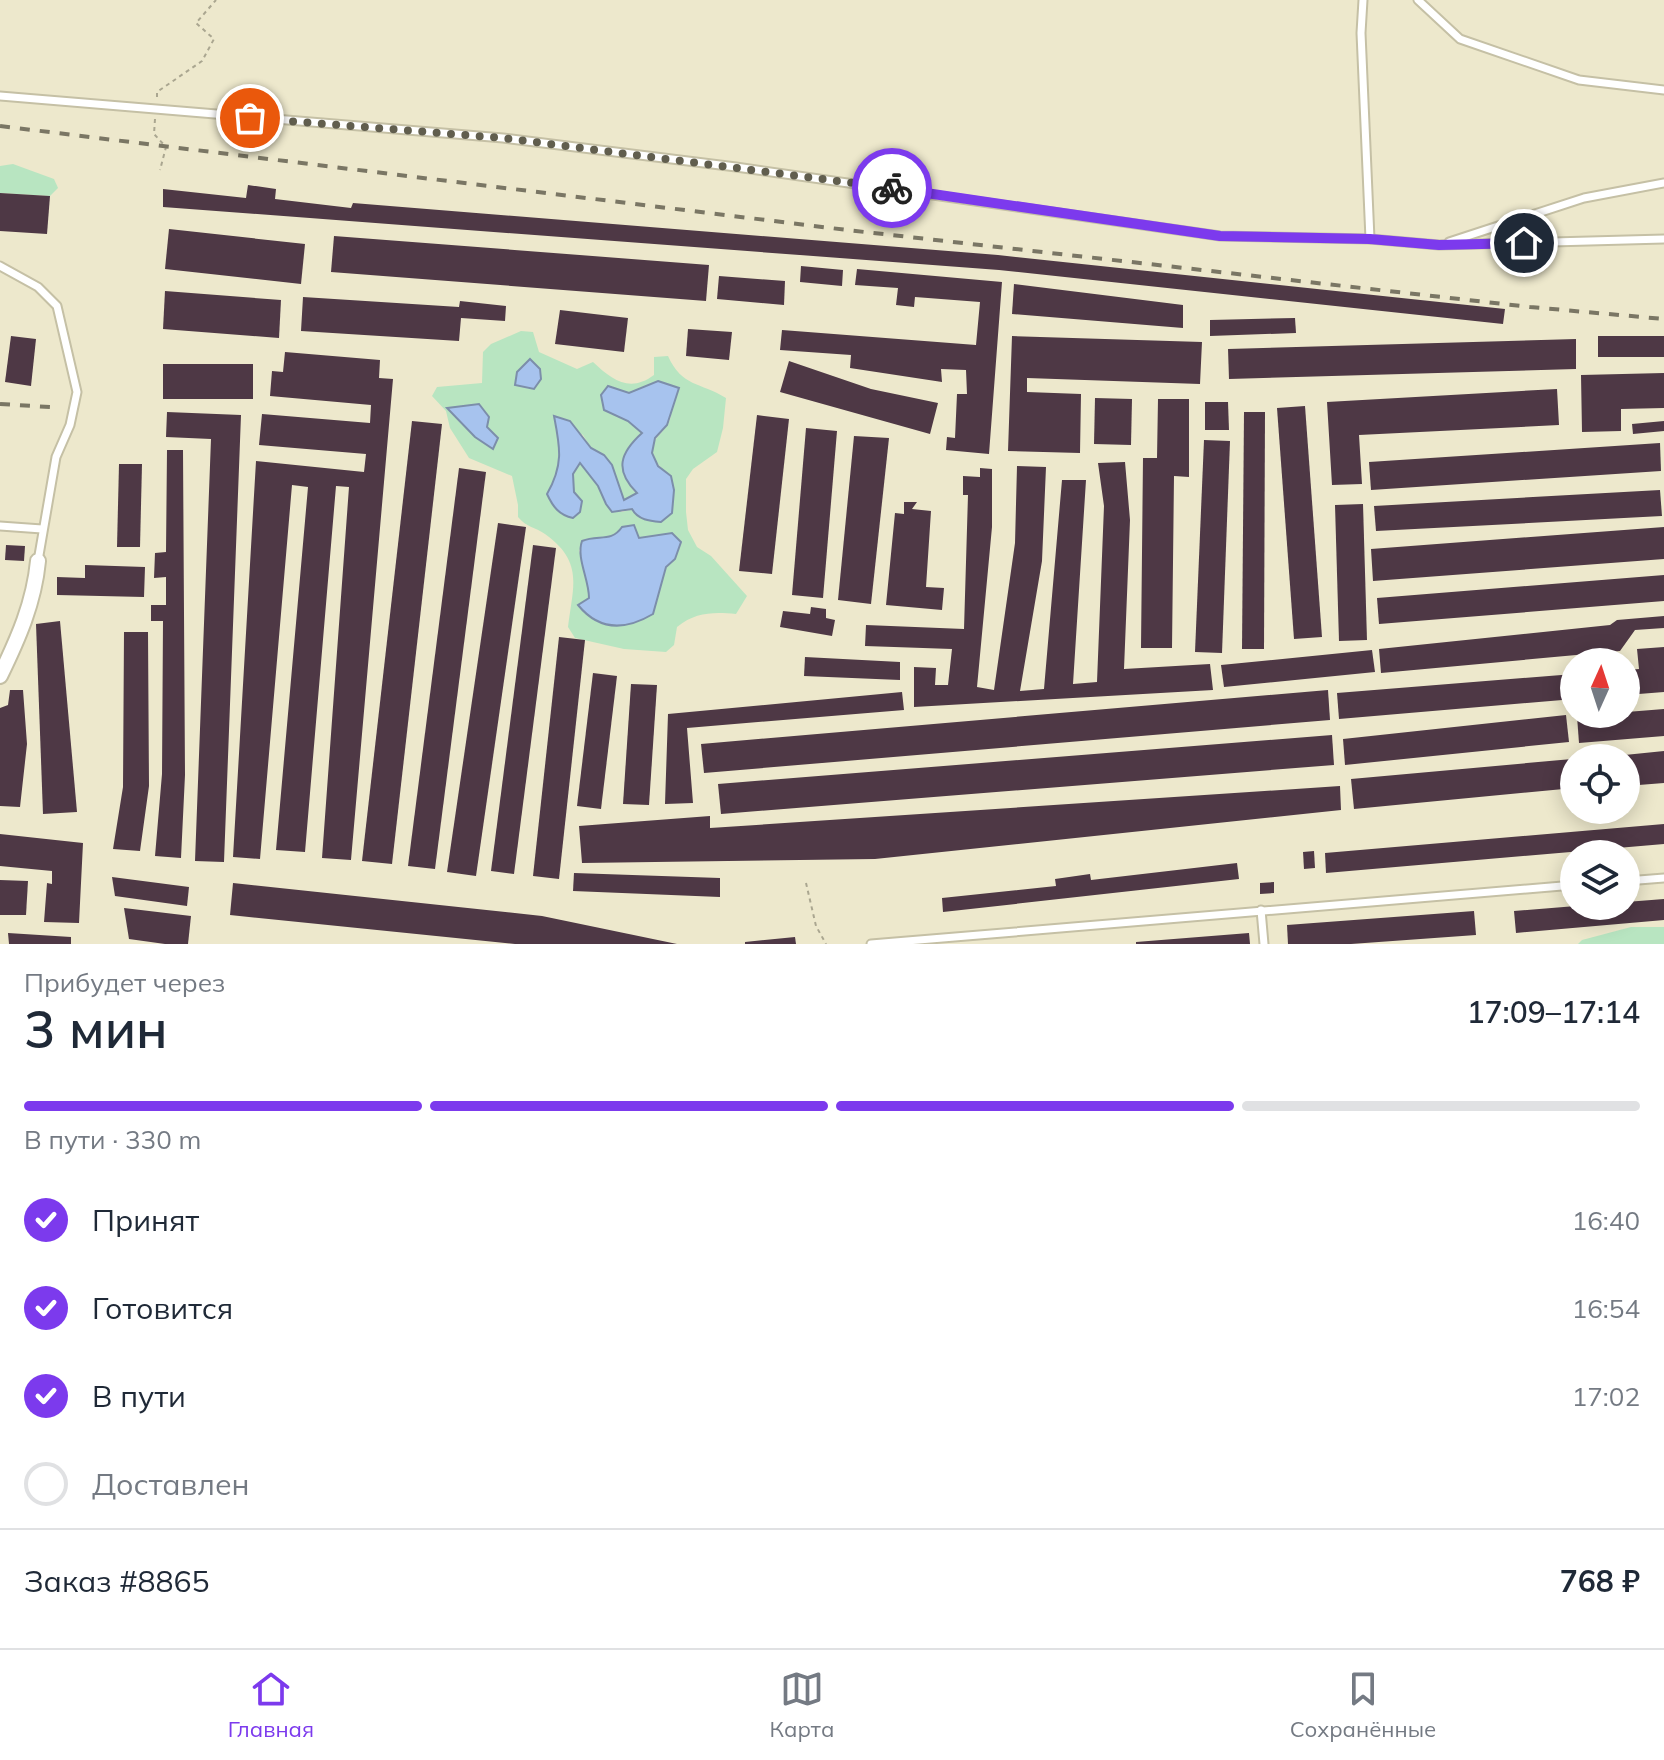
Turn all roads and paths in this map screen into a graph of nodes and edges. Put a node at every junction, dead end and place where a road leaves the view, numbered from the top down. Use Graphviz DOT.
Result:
graph roads {
  1 [pos="216,0"];
  2 [pos="1363,0"];
  3 [pos="1418,0"];
  4 [pos="1664,90"];
  5 [pos="0,96"];
  6 [pos="156,111"];
  7 [pos="160,170"];
  8 [pos="1664,183"];
  9 [pos="1370,239"];
  10 [pos="1664,239"];
  11 [pos="1439,245"];
  12 [pos="0,266"];
  13 [pos="0,526"];
  14 [pos="42,529"];
  15 [pos="38,561"];
  16 [pos="0,676"];
  17 [pos="1664,878"];
  18 [pos="1640,880"];
  19 [pos="806,883"];
  20 [pos="1560,886"];
  21 [pos="1261,910"];
  22 [pos="826,944"];
  23 [pos="871,944"];
  24 [pos="1264,944"];
  1 -- 6 [label="path"];
  2 -- 9 [label="lane"];
  3 -- 4 [label="lane"];
  5 -- 6 [label="lane"];
  6 -- 7 [label="path"];
  6 -- 9 [label="lane"];
  8 -- 11 [label="lane"];
  9 -- 11 [label="lane"];
  10 -- 11 [label="lane"];
  12 -- 14 [label="lane"];
  13 -- 14 [label="lane"];
  14 -- 15 [label="lane"];
  15 -- 16 [label="street"];
  17 -- 18 [label="lane"];
  19 -- 22 [label="path"];
  20 -- 21 [label="lane"];
  21 -- 23 [label="lane"];
  21 -- 24 [label="lane"];
}
